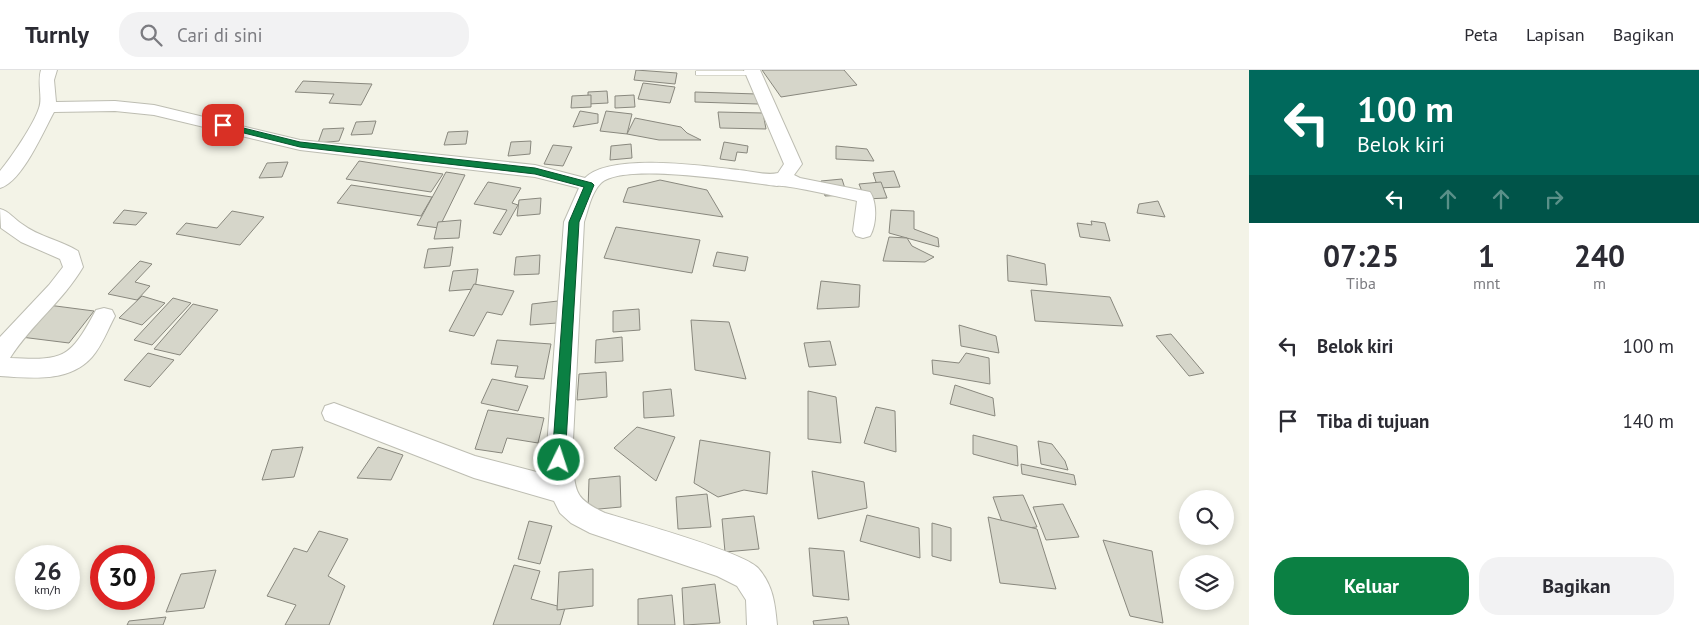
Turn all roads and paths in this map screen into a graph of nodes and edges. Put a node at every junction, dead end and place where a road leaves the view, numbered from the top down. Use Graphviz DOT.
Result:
graph roads {
  1 [pos="49,70"];
  2 [pos="752,72"];
  3 [pos="699,73"];
  4 [pos="48,107"];
  5 [pos="784,177"];
  6 [pos="0,182"];
  7 [pos="589,185"];
  8 [pos="0,215"];
  9 [pos="863,231"];
  10 [pos="104,316"];
  11 [pos="0,355"];
  12 [pos="0,367"];
  13 [pos="334,413"];
  14 [pos="563,491"];
  15 [pos="762,625"];
  1 -- 4 [label="street"];
  2 -- 3 [label="lane"];
  2 -- 5 [label="street"];
  4 -- 6 [label="street"];
  4 -- 7 [label="street"];
  5 -- 7 [label="street"];
  5 -- 9 [label="street"];
  7 -- 14 [label="street"];
  8 -- 11 [label="street"];
  10 -- 12 [label="street"];
  13 -- 14 [label="street"];
  14 -- 15 [label="street"];
}
